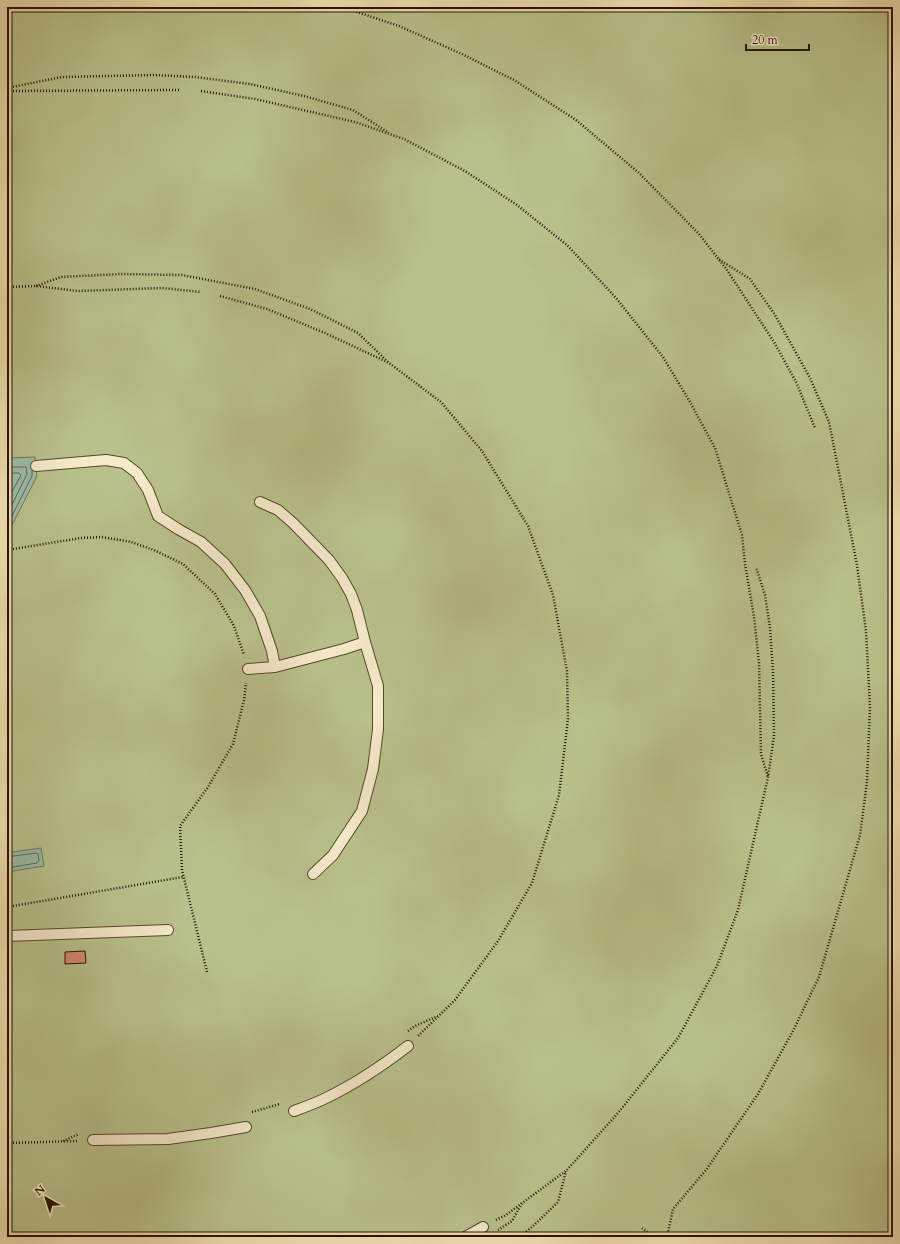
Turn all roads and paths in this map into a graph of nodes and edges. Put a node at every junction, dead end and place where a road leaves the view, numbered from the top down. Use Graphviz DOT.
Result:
graph roads {
  1 [pos="342,7"];
  2 [pos="7,88"];
  3 [pos="180,90"];
  4 [pos="7,91"];
  5 [pos="201,91"];
  6 [pos="392,135"];
  7 [pos="717,258"];
  8 [pos="36,286"];
  9 [pos="7,287"];
  10 [pos="201,292"];
  11 [pos="220,296"];
  12 [pos="389,363"];
  13 [pos="815,428"];
  14 [pos="36,466"];
  15 [pos="260,502"];
  16 [pos="7,550"];
  17 [pos="756,567"];
  18 [pos="365,642"];
  19 [pos="275,667"];
  20 [pos="248,669"];
  21 [pos="768,777"];
  22 [pos="313,874"];
  23 [pos="183,877"];
  24 [pos="7,906"];
  25 [pos="168,930"];
  26 [pos="7,936"];
  27 [pos="207,972"];
  28 [pos="440,1015"];
  29 [pos="403,1034"];
  30 [pos="408,1046"];
  31 [pos="281,1104"];
  32 [pos="294,1111"];
  33 [pos="252,1112"];
  34 [pos="246,1127"];
  35 [pos="82,1132"];
  36 [pos="93,1140"];
  37 [pos="63,1141"];
  38 [pos="7,1143"];
  39 [pos="567,1170"];
  40 [pos="523,1202"];
  41 [pos="483,1227"];
  42 [pos="642,1228"];
  43 [pos="494,1233"];
  44 [pos="465,1237"];
  45 [pos="519,1237"];
  46 [pos="654,1237"];
  47 [pos="667,1237"];
  1 -- 7 [label="path"];
  2 -- 6 [label="path"];
  3 -- 4 [label="path"];
  5 -- 6 [label="path"];
  6 -- 21 [label="path"];
  7 -- 13 [label="path"];
  7 -- 47 [label="path"];
  8 -- 9 [label="path"];
  8 -- 10 [label="path"];
  8 -- 12 [label="path"];
  11 -- 12 [label="path"];
  12 -- 28 [label="path"];
  14 -- 19 [label="lane"];
  15 -- 18 [label="lane"];
  16 -- 20 [label="path"];
  17 -- 21 [label="path"];
  18 -- 19 [label="lane"];
  18 -- 22 [label="lane"];
  19 -- 20 [label="lane"];
  20 -- 23 [label="path"];
  21 -- 39 [label="path"];
  23 -- 24 [label="path"];
  23 -- 27 [label="path"];
  25 -- 26 [label="lane"];
  28 -- 29 [label="path"];
  28 -- 30 [label="path"];
  30 -- 32 [label="lane"];
  31 -- 33 [label="path"];
  34 -- 36 [label="lane"];
  35 -- 37 [label="path"];
  36 -- 37 [label="path"];
  37 -- 38 [label="path"];
  39 -- 40 [label="path"];
  39 -- 45 [label="path"];
  40 -- 41 [label="path"];
  40 -- 43 [label="path"];
  41 -- 44 [label="lane"];
  42 -- 46 [label="path"];
}
